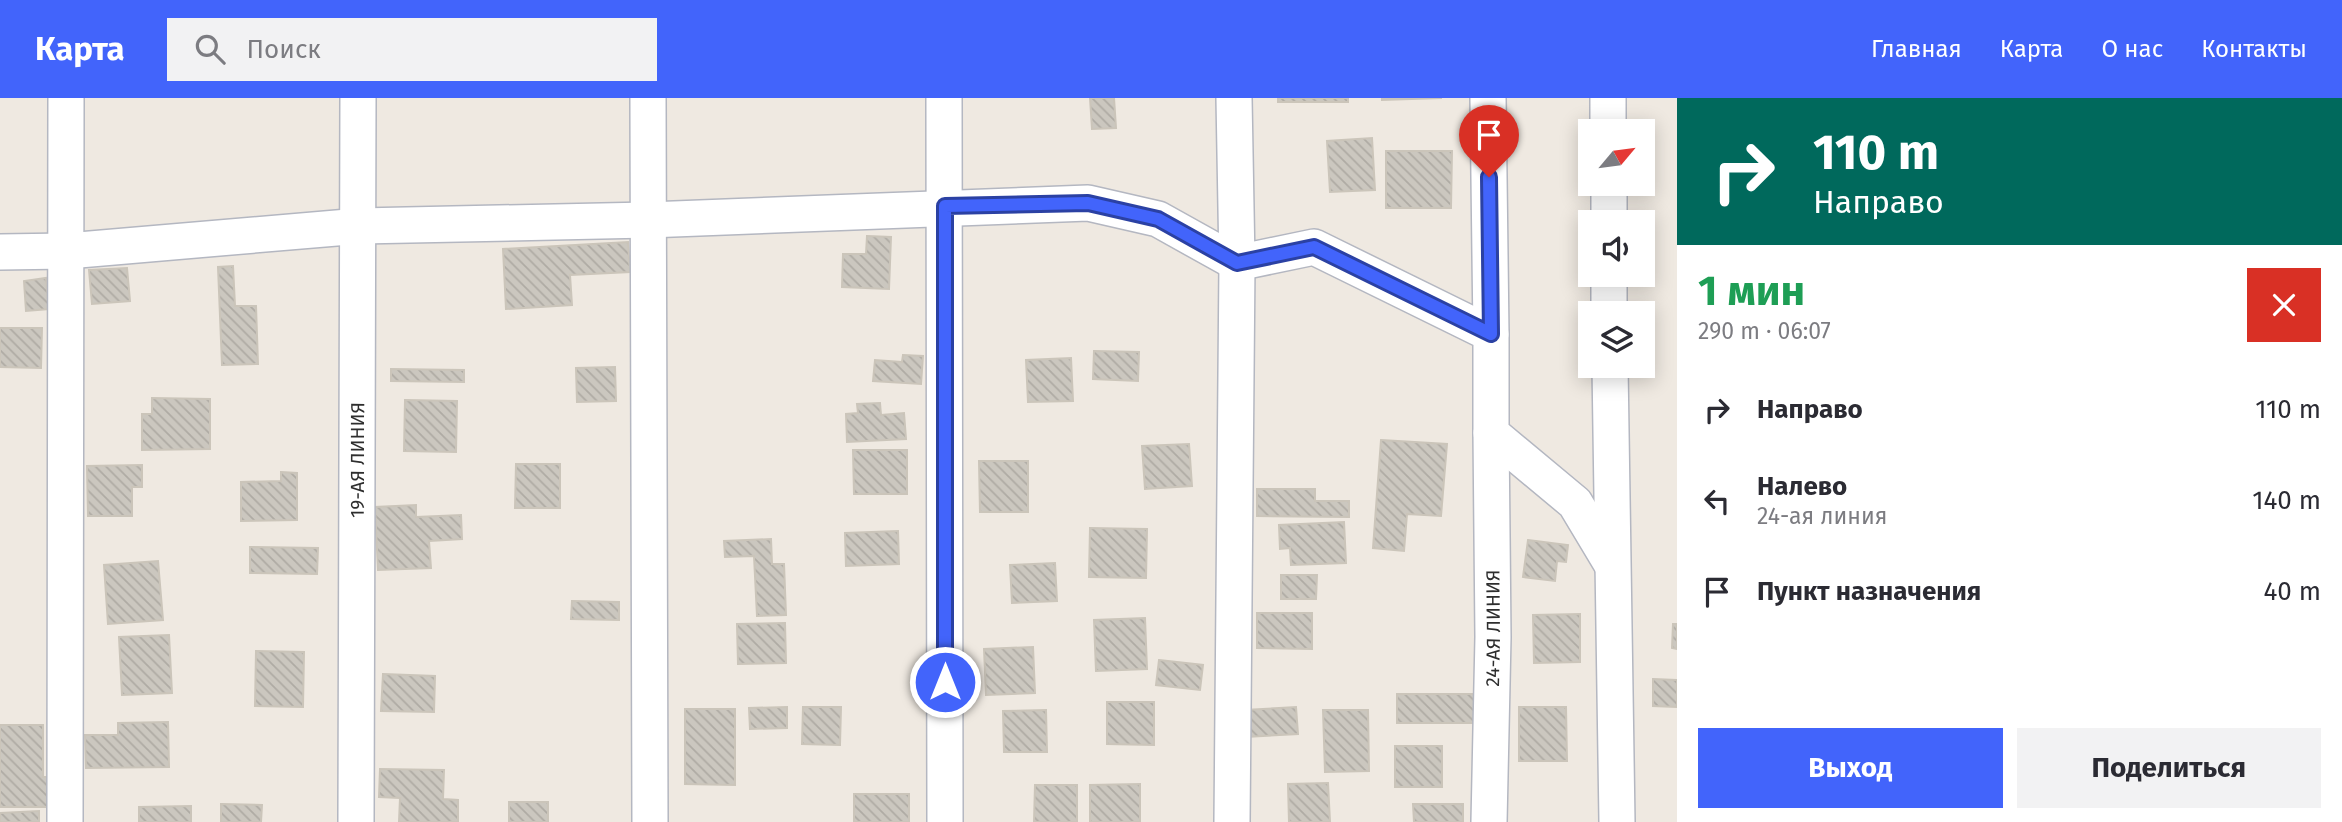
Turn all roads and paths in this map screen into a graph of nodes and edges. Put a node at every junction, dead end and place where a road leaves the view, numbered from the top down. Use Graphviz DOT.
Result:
graph roads {
  1 [pos="66,98"];
  2 [pos="358,98"];
  3 [pos="648,98"];
  4 [pos="944,98"];
  5 [pos="1234,98"];
  6 [pos="1488,98"];
  7 [pos="1608,98"];
  8 [pos="1608,119"];
  9 [pos="945,206"];
  10 [pos="648,220"];
  11 [pos="360,226"];
  12 [pos="67,251"];
  13 [pos="0,252"];
  14 [pos="1237,263"];
  15 [pos="1491,334"];
  16 [pos="1610,378"];
  17 [pos="1491,433"];
  18 [pos="1611,563"];
  19 [pos="65,822"];
  20 [pos="356,822"];
  21 [pos="650,822"];
  22 [pos="945,822"];
  23 [pos="1232,822"];
  24 [pos="1489,822"];
  25 [pos="1617,822"];
  1 -- 12 [label="street"];
  2 -- 11 [label="street, 19-АЯ ЛИНИЯ"];
  3 -- 10 [label="street"];
  4 -- 9 [label="street"];
  5 -- 14 [label="street"];
  6 -- 15 [label="street"];
  7 -- 8 [label="street"];
  9 -- 10 [label="street"];
  9 -- 14 [label="street"];
  9 -- 22 [label="street"];
  10 -- 11 [label="street"];
  10 -- 21 [label="street"];
  11 -- 12 [label="street"];
  11 -- 20 [label="street, 19-АЯ ЛИНИЯ"];
  12 -- 13 [label="street"];
  12 -- 19 [label="street"];
  14 -- 15 [label="street"];
  14 -- 23 [label="street"];
  15 -- 17 [label="street, 24-АЯ ЛИНИЯ"];
  16 -- 18 [label="street"];
  17 -- 18 [label="street"];
  17 -- 24 [label="street, 24-АЯ ЛИНИЯ"];
  18 -- 25 [label="street"];
}
